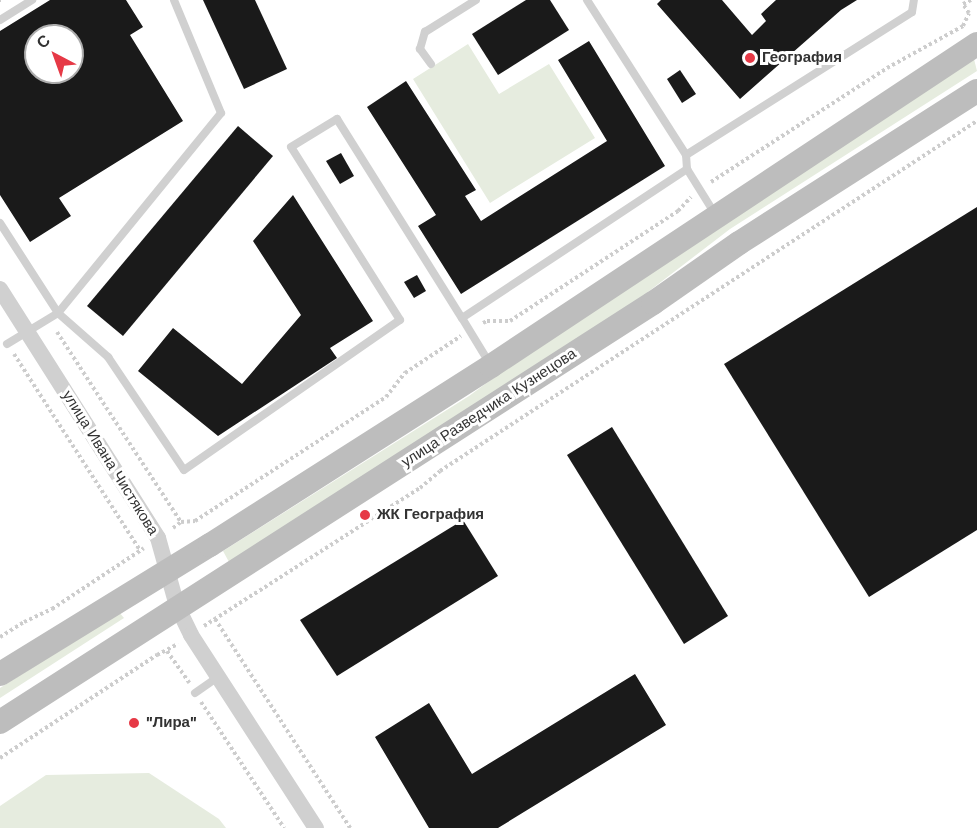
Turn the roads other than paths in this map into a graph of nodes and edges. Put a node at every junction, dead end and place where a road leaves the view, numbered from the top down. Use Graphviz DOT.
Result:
graph roads {
  1 [pos="32,0"];
  2 [pos="174,0"];
  3 [pos="476,0"];
  4 [pos="586,0"];
  5 [pos="914,0"];
  6 [pos="0,20"];
  7 [pos="977,44"];
  8 [pos="431,64"];
  9 [pos="977,91"];
  10 [pos="686,155"];
  11 [pos="687,169"];
  12 [pos="716,217"];
  13 [pos="0,223"];
  14 [pos="0,289"];
  15 [pos="58,313"];
  16 [pos="462,318"];
  17 [pos="27,332"];
  18 [pos="7,344"];
  19 [pos="491,366"];
  20 [pos="167,572"];
  21 [pos="177,606"];
  22 [pos="0,674"];
  23 [pos="218,677"];
  24 [pos="195,693"];
  25 [pos="0,722"];
  26 [pos="316,828"];
  1 -- 6 [label="lane"];
  2 -- 15 [label="lane"];
  3 -- 8 [label="lane"];
  4 -- 10 [label="lane"];
  5 -- 10 [label="lane"];
  7 -- 12 [label="main road"];
  9 -- 21 [label="main road, улица Разведчика Кузнецова"];
  10 -- 11 [label="lane"];
  11 -- 12 [label="lane"];
  11 -- 16 [label="lane"];
  12 -- 19 [label="main road"];
  13 -- 15 [label="lane"];
  14 -- 17 [label="street, улица Ивана Чистякова"];
  15 -- 16 [label="lane"];
  15 -- 17 [label="lane"];
  16 -- 19 [label="lane"];
  17 -- 18 [label="lane"];
  17 -- 20 [label="street, улица Ивана Чистякова"];
  19 -- 20 [label="main road"];
  20 -- 21 [label="street, улица Ивана Чистякова"];
  20 -- 22 [label="main road"];
  21 -- 23 [label="street, улица Ивана Чистякова"];
  21 -- 25 [label="main road, улица Разведчика Кузнецова"];
  23 -- 24 [label="lane"];
  23 -- 26 [label="street, улица Ивана Чистякова"];
}
